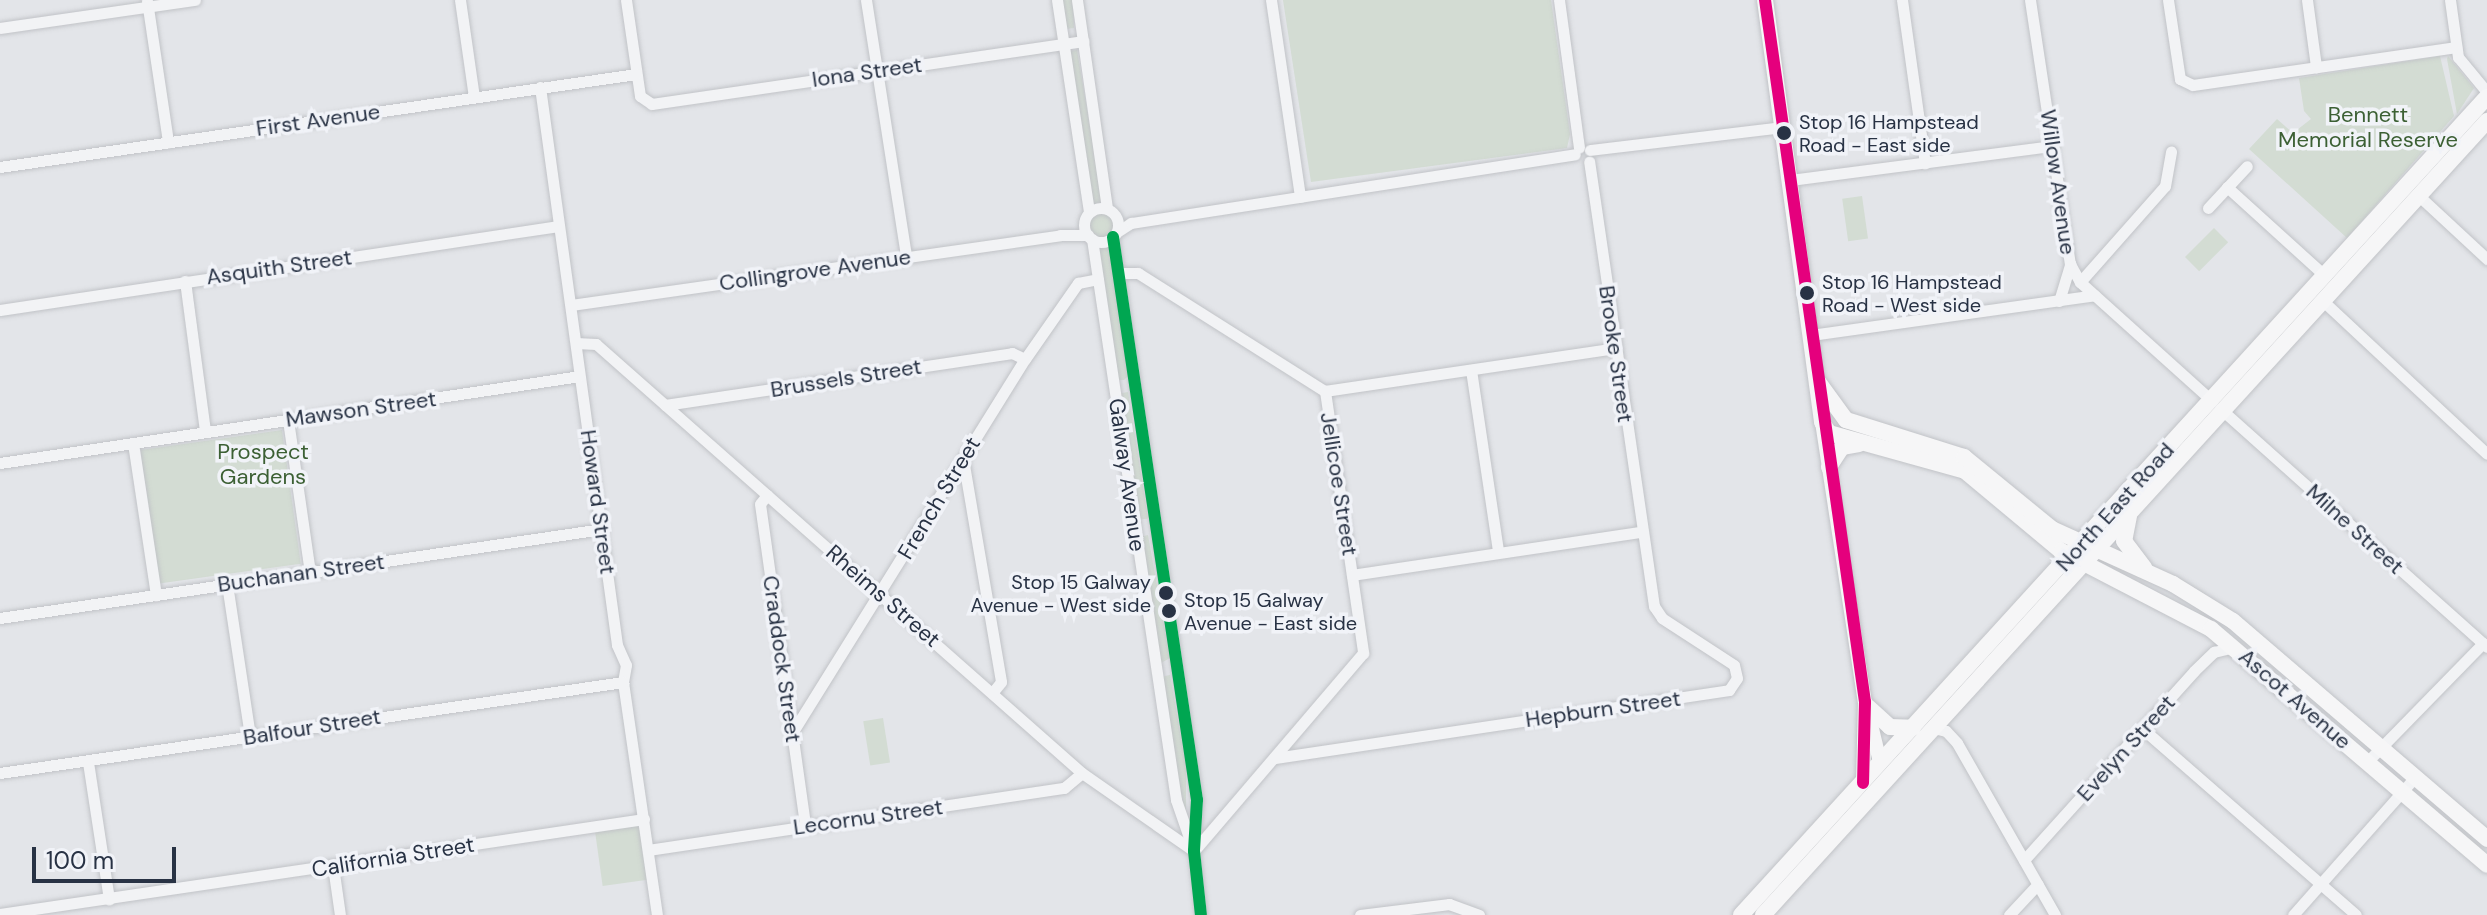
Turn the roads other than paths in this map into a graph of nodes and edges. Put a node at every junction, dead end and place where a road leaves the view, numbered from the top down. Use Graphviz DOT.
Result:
graph roads {
  1 [pos="195,0"];
  2 [pos="460,0"];
  3 [pos="626,0"];
  4 [pos="866,0"];
  5 [pos="1057,0"];
  6 [pos="1077,0"];
  7 [pos="1271,0"];
  8 [pos="1559,0"];
  9 [pos="1765,0"];
  10 [pos="1902,0"];
  11 [pos="2030,0"];
  12 [pos="2168,0"];
  13 [pos="2307,0"];
  14 [pos="2450,0"];
  15 [pos="148,4"];
  16 [pos="0,28"];
  17 [pos="1083,41"];
  18 [pos="1064,44"];
  19 [pos="2456,47"];
  20 [pos="2316,67"];
  21 [pos="877,70"];
  22 [pos="636,74"];
  23 [pos="540,87"];
  24 [pos="2487,94"];
  25 [pos="474,97"];
  26 [pos="2487,121"];
  27 [pos="1782,127"];
  28 [pos="168,142"];
  29 [pos="2053,146"];
  30 [pos="2171,152"];
  31 [pos="1584,155"];
  32 [pos="1925,163"];
  33 [pos="2247,166"];
  34 [pos="0,167"];
  35 [pos="1790,180"];
  36 [pos="2227,187"];
  37 [pos="2413,191"];
  38 [pos="1300,197"];
  39 [pos="2208,208"];
  40 [pos="1107,209"];
  41 [pos="1089,212"];
  42 [pos="1117,218"];
  43 [pos="1131,223"];
  44 [pos="559,226"];
  45 [pos="1088,234"];
  46 [pos="1115,235"];
  47 [pos="906,256"];
  48 [pos="2487,259"];
  49 [pos="2070,264"];
  50 [pos="1119,273"];
  51 [pos="2325,276"];
  52 [pos="1098,279"];
  53 [pos="185,281"];
  54 [pos="2080,282"];
  55 [pos="2094,295"];
  56 [pos="2318,295"];
  57 [pos="2059,301"];
  58 [pos="571,305"];
  59 [pos="0,310"];
  60 [pos="1811,335"];
  61 [pos="576,343"];
  62 [pos="1615,348"];
  63 [pos="1025,359"];
  64 [pos="1471,370"];
  65 [pos="580,376"];
  66 [pos="1816,380"];
  67 [pos="1325,391"];
  68 [pos="665,405"];
  69 [pos="2217,406"];
  70 [pos="288,420"];
  71 [pos="1822,422"];
  72 [pos="205,431"];
  73 [pos="133,443"];
  74 [pos="1869,443"];
  75 [pos="2487,454"];
  76 [pos="963,459"];
  77 [pos="0,463"];
  78 [pos="1829,467"];
  79 [pos="767,495"];
  80 [pos="2133,507"];
  81 [pos="602,529"];
  82 [pos="1641,532"];
  83 [pos="1498,551"];
  84 [pos="2082,552"];
  85 [pos="2146,571"];
  86 [pos="310,572"];
  87 [pos="1352,575"];
  88 [pos="227,584"];
  89 [pos="881,594"];
  90 [pos="156,595"];
  91 [pos="0,618"];
  92 [pos="2485,645"];
  93 [pos="2234,647"];
  94 [pos="623,682"];
  95 [pos="992,693"];
  96 [pos="1866,705"];
  97 [pos="1913,728"];
  98 [pos="1933,728"];
  99 [pos="2144,730"];
  100 [pos="792,733"];
  101 [pos="250,736"];
  102 [pos="2382,747"];
  103 [pos="1275,758"];
  104 [pos="88,762"];
  105 [pos="1880,762"];
  106 [pos="2367,762"];
  107 [pos="0,773"];
  108 [pos="1082,773"];
  109 [pos="2416,776"];
  110 [pos="1870,786"];
  111 [pos="2402,792"];
  112 [pos="644,819"];
  113 [pos="805,826"];
  114 [pos="2487,839"];
  115 [pos="648,850"];
  116 [pos="1194,851"];
  117 [pos="2024,860"];
  118 [pos="2487,865"];
  119 [pos="333,866"];
  120 [pos="2038,884"];
  121 [pos="2320,885"];
  122 [pos="109,899"];
  123 [pos="0,914"];
  124 [pos="340,915"];
  125 [pos="657,915"];
  126 [pos="1201,915"];
  127 [pos="1360,915"];
  128 [pos="1479,915"];
  129 [pos="1741,915"];
  130 [pos="1763,915"];
  131 [pos="2009,915"];
  132 [pos="2055,915"];
  133 [pos="2293,915"];
  134 [pos="2356,915"];
  1 -- 15 [label="street"];
  2 -- 25 [label="street"];
  3 -- 22 [label="street"];
  4 -- 21 [label="street"];
  5 -- 18 [label="street"];
  6 -- 17 [label="street"];
  7 -- 38 [label="street"];
  8 -- 31 [label="street, Brooke Street"];
  9 -- 27 [label="highway"];
  10 -- 32 [label="street"];
  11 -- 29 [label="street, Willow Avenue"];
  12 -- 20 [label="street"];
  13 -- 20 [label="street"];
  14 -- 19 [label="street"];
  15 -- 16 [label="street"];
  15 -- 28 [label="street"];
  17 -- 18 [label="street, Iona Street"];
  17 -- 40 [label="street"];
  18 -- 21 [label="street, Iona Street"];
  18 -- 41 [label="street"];
  19 -- 20 [label="street"];
  19 -- 24 [label="street"];
  21 -- 22 [label="street, Iona Street"];
  21 -- 47 [label="street"];
  22 -- 23 [label="street, First Avenue"];
  23 -- 25 [label="street, First Avenue"];
  23 -- 44 [label="street, Howard Street"];
  24 -- 37 [label="highway, North East Road"];
  25 -- 28 [label="street, First Avenue"];
  26 -- 37 [label="highway, North East Road"];
  27 -- 31 [label="street"];
  27 -- 35 [label="highway"];
  28 -- 34 [label="street, First Avenue"];
  29 -- 32 [label="street"];
  29 -- 49 [label="street, Willow Avenue"];
  30 -- 54 [label="street"];
  31 -- 38 [label="street"];
  31 -- 62 [label="street, Brooke Street"];
  32 -- 35 [label="street"];
  33 -- 36 [label="street"];
  35 -- 60 [label="highway"];
  36 -- 39 [label="street"];
  36 -- 51 [label="street"];
  37 -- 48 [label="street"];
  37 -- 51 [label="highway, North East Road"];
  37 -- 56 [label="highway, North East Road"];
  38 -- 43 [label="street"];
  40 -- 41 [label="street"];
  40 -- 42 [label="street"];
  41 -- 45 [label="street"];
  42 -- 43 [label="street"];
  42 -- 46 [label="street, Galway Avenue"];
  43 -- 46 [label="street"];
  44 -- 53 [label="street, Asquith Street"];
  44 -- 58 [label="street, Howard Street"];
  45 -- 46 [label="street, Collingrove Avenue"];
  45 -- 47 [label="street, Collingrove Avenue"];
  45 -- 52 [label="street, Galway Avenue"];
  46 -- 50 [label="street, Galway Avenue"];
  47 -- 58 [label="street, Collingrove Avenue"];
  49 -- 54 [label="street, Willow Avenue"];
  49 -- 57 [label="street"];
  50 -- 67 [label="street, Jellicoe Street"];
  50 -- 116 [label="street, Galway Avenue"];
  51 -- 56 [label="highway, North East Road"];
  52 -- 63 [label="street, French Street"];
  52 -- 116 [label="street, Galway Avenue"];
  53 -- 59 [label="street, Asquith Street"];
  53 -- 72 [label="street"];
  54 -- 55 [label="street, Willow Avenue"];
  55 -- 57 [label="street"];
  55 -- 69 [label="street, Willow Avenue"];
  56 -- 69 [label="highway, North East Road"];
  56 -- 75 [label="street"];
  57 -- 60 [label="street"];
  58 -- 61 [label="street, Howard Street"];
  60 -- 66 [label="highway"];
  61 -- 65 [label="street, Howard Street"];
  61 -- 68 [label="street, Rheims Street"];
  62 -- 64 [label="street"];
  62 -- 82 [label="street, Brooke Street"];
  63 -- 68 [label="street, Brussels Street"];
  63 -- 76 [label="street, French Street"];
  64 -- 67 [label="street"];
  64 -- 83 [label="street"];
  65 -- 70 [label="street, Mawson Street"];
  65 -- 81 [label="street, Howard Street"];
  66 -- 71 [label="highway"];
  66 -- 84 [label="highway"];
  67 -- 87 [label="street, Jellicoe Street"];
  68 -- 79 [label="street, Rheims Street"];
  69 -- 80 [label="highway, North East Road"];
  69 -- 84 [label="highway, North East Road"];
  69 -- 92 [label="street, Milne Street"];
  70 -- 72 [label="street, Mawson Street"];
  70 -- 86 [label="street"];
  71 -- 74 [label="highway"];
  71 -- 78 [label="main road"];
  72 -- 73 [label="street, Mawson Street"];
  73 -- 77 [label="street, Mawson Street"];
  73 -- 90 [label="street"];
  74 -- 78 [label="highway"];
  74 -- 84 [label="highway"];
  76 -- 89 [label="street, French Street"];
  76 -- 95 [label="street"];
  78 -- 96 [label="main road"];
  79 -- 89 [label="street, Rheims Street"];
  79 -- 100 [label="street, Craddock Street"];
  80 -- 84 [label="highway, North East Road"];
  80 -- 85 [label="highway"];
  81 -- 86 [label="street, Buchanan Street"];
  81 -- 94 [label="street, Howard Street"];
  82 -- 83 [label="street"];
  82 -- 103 [label="street, Hepburn Street"];
  83 -- 87 [label="street"];
  84 -- 85 [label="highway, Ascot Avenue"];
  84 -- 93 [label="highway, Ascot Avenue"];
  84 -- 97 [label="highway, North East Road"];
  84 -- 98 [label="highway, North East Road"];
  85 -- 102 [label="highway, Ascot Avenue"];
  86 -- 88 [label="street, Buchanan Street"];
  87 -- 103 [label="street, Jellicoe Street"];
  88 -- 90 [label="street, Buchanan Street"];
  88 -- 101 [label="street"];
  89 -- 95 [label="street, Rheims Street"];
  89 -- 100 [label="street, French Street"];
  90 -- 91 [label="street, Buchanan Street"];
  92 -- 102 [label="street"];
  93 -- 99 [label="street, Evelyn Street"];
  93 -- 106 [label="highway, Ascot Avenue"];
  94 -- 101 [label="street, Balfour Street"];
  94 -- 112 [label="street, Howard Street"];
  95 -- 108 [label="street, Rheims Street"];
  96 -- 97 [label="highway"];
  96 -- 105 [label="main road"];
  96 -- 110 [label="main road"];
  97 -- 105 [label="highway, North East Road"];
  98 -- 110 [label="highway, North East Road"];
  98 -- 117 [label="street"];
  99 -- 117 [label="street, Evelyn Street"];
  99 -- 121 [label="street"];
  100 -- 113 [label="street, Craddock Street"];
  101 -- 104 [label="street, Balfour Street"];
  102 -- 106 [label="street"];
  102 -- 109 [label="highway, Ascot Avenue"];
  103 -- 116 [label="street, Jellicoe Street"];
  104 -- 107 [label="street, Balfour Street"];
  104 -- 122 [label="street"];
  105 -- 110 [label="highway"];
  106 -- 111 [label="highway, Ascot Avenue"];
  108 -- 113 [label="street, Lecornu Street"];
  108 -- 116 [label="street, Rheims Street"];
  109 -- 111 [label="street"];
  109 -- 114 [label="highway, Ascot Avenue"];
  110 -- 129 [label="highway, North East Road"];
  110 -- 130 [label="highway, North East Road"];
  111 -- 118 [label="highway, Ascot Avenue"];
  111 -- 121 [label="street"];
  112 -- 115 [label="street, Howard Street"];
  112 -- 119 [label="street, California Street"];
  113 -- 115 [label="street, Lecornu Street"];
  115 -- 125 [label="street, Howard Street"];
  116 -- 126 [label="street, Galway Avenue"];
  117 -- 120 [label="street"];
  119 -- 122 [label="street, California Street"];
  119 -- 124 [label="street"];
  120 -- 131 [label="street"];
  120 -- 132 [label="street"];
  121 -- 133 [label="street"];
  121 -- 134 [label="street"];
  122 -- 123 [label="street, California Street"];
  127 -- 128 [label="street"];
}
